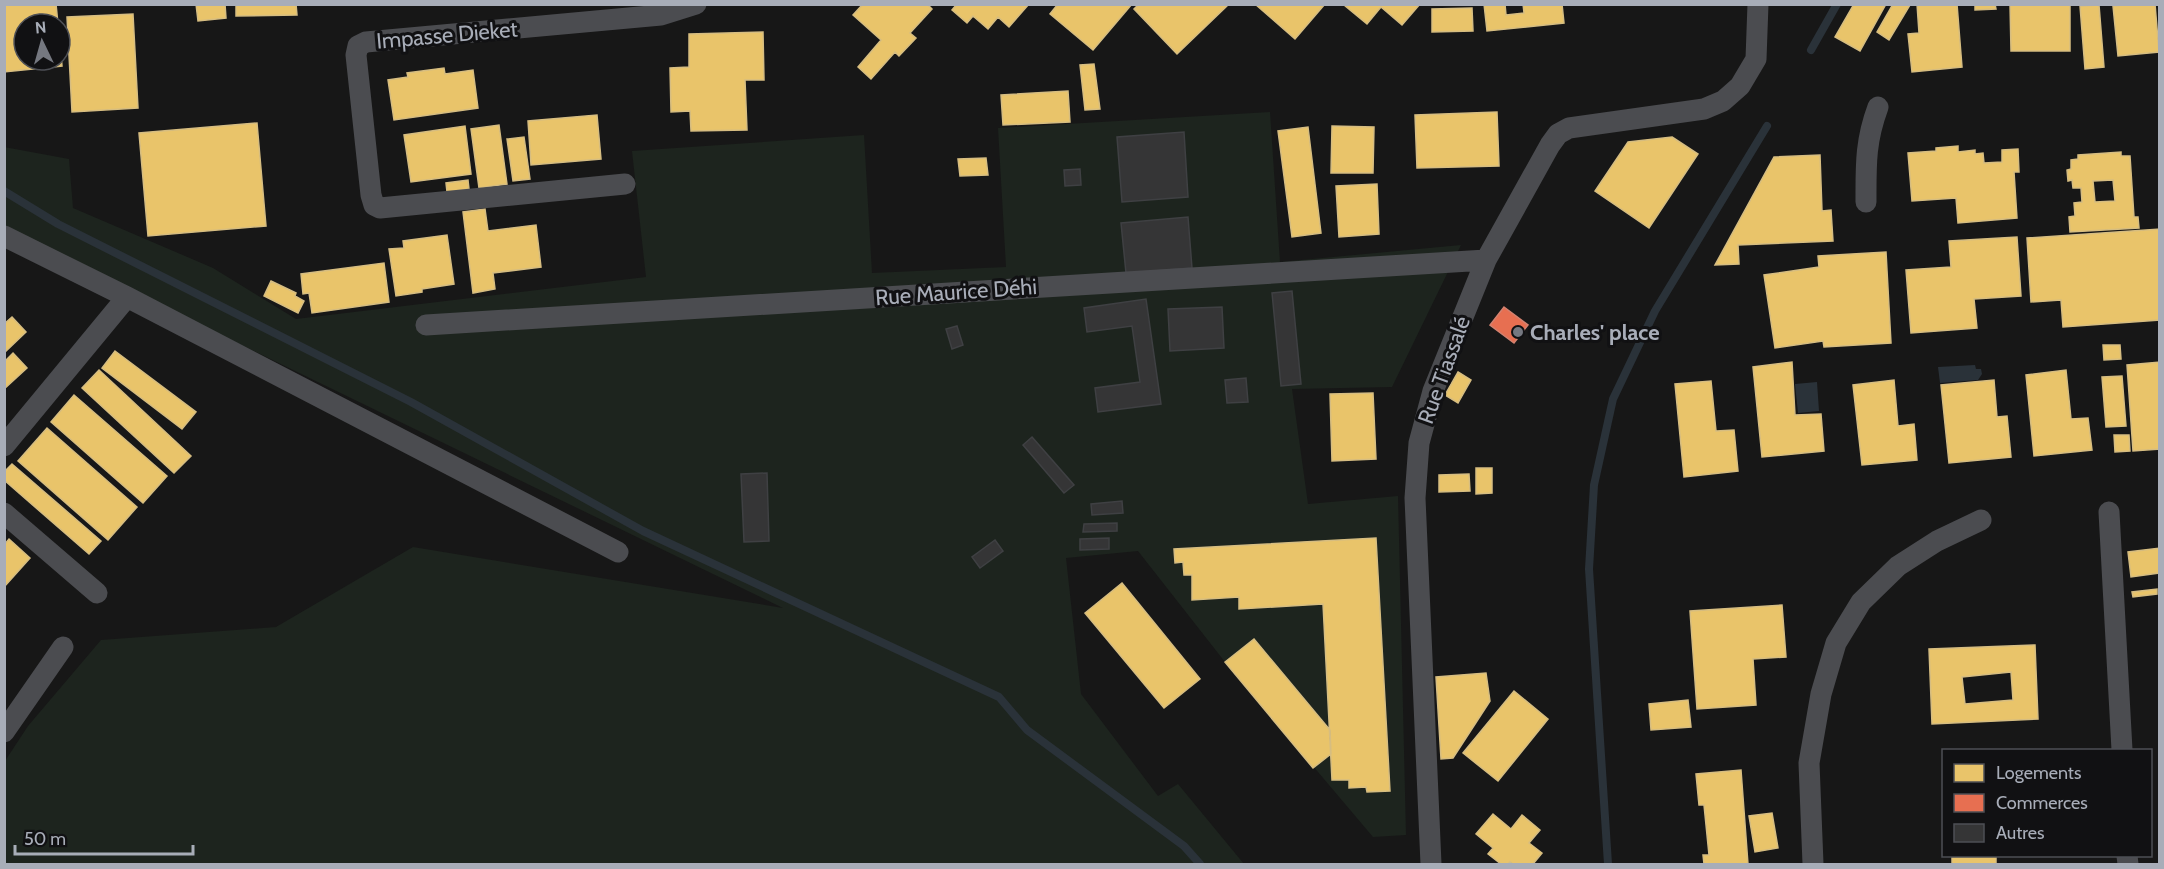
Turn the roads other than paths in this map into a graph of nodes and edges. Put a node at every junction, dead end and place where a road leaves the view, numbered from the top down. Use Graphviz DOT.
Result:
graph roads {
  1 [pos="696,4"];
  2 [pos="1758,4"];
  3 [pos="1878,107"];
  4 [pos="625,184"];
  5 [pos="1866,202"];
  6 [pos="4,236"];
  7 [pos="1486,260"];
  8 [pos="127,297"];
  9 [pos="426,325"];
  10 [pos="4,446"];
  11 [pos="2109,512"];
  12 [pos="4,513"];
  13 [pos="1981,520"];
  14 [pos="618,552"];
  15 [pos="97,592"];
  16 [pos="63,647"];
  17 [pos="4,732"];
  18 [pos="2122,749"];
  19 [pos="1431,864"];
  20 [pos="1813,864"];
  1 -- 4 [label="street, Impasse Dieket"];
  2 -- 7 [label="street, Rue Tiassalé"];
  3 -- 5 [label="street"];
  6 -- 8 [label="street"];
  7 -- 9 [label="street, Rue Maurice Déhi"];
  7 -- 19 [label="street, Rue Tiassalé"];
  8 -- 10 [label="street"];
  8 -- 14 [label="street"];
  11 -- 18 [label="street"];
  12 -- 15 [label="street"];
  13 -- 20 [label="street"];
  16 -- 17 [label="street"];
}
